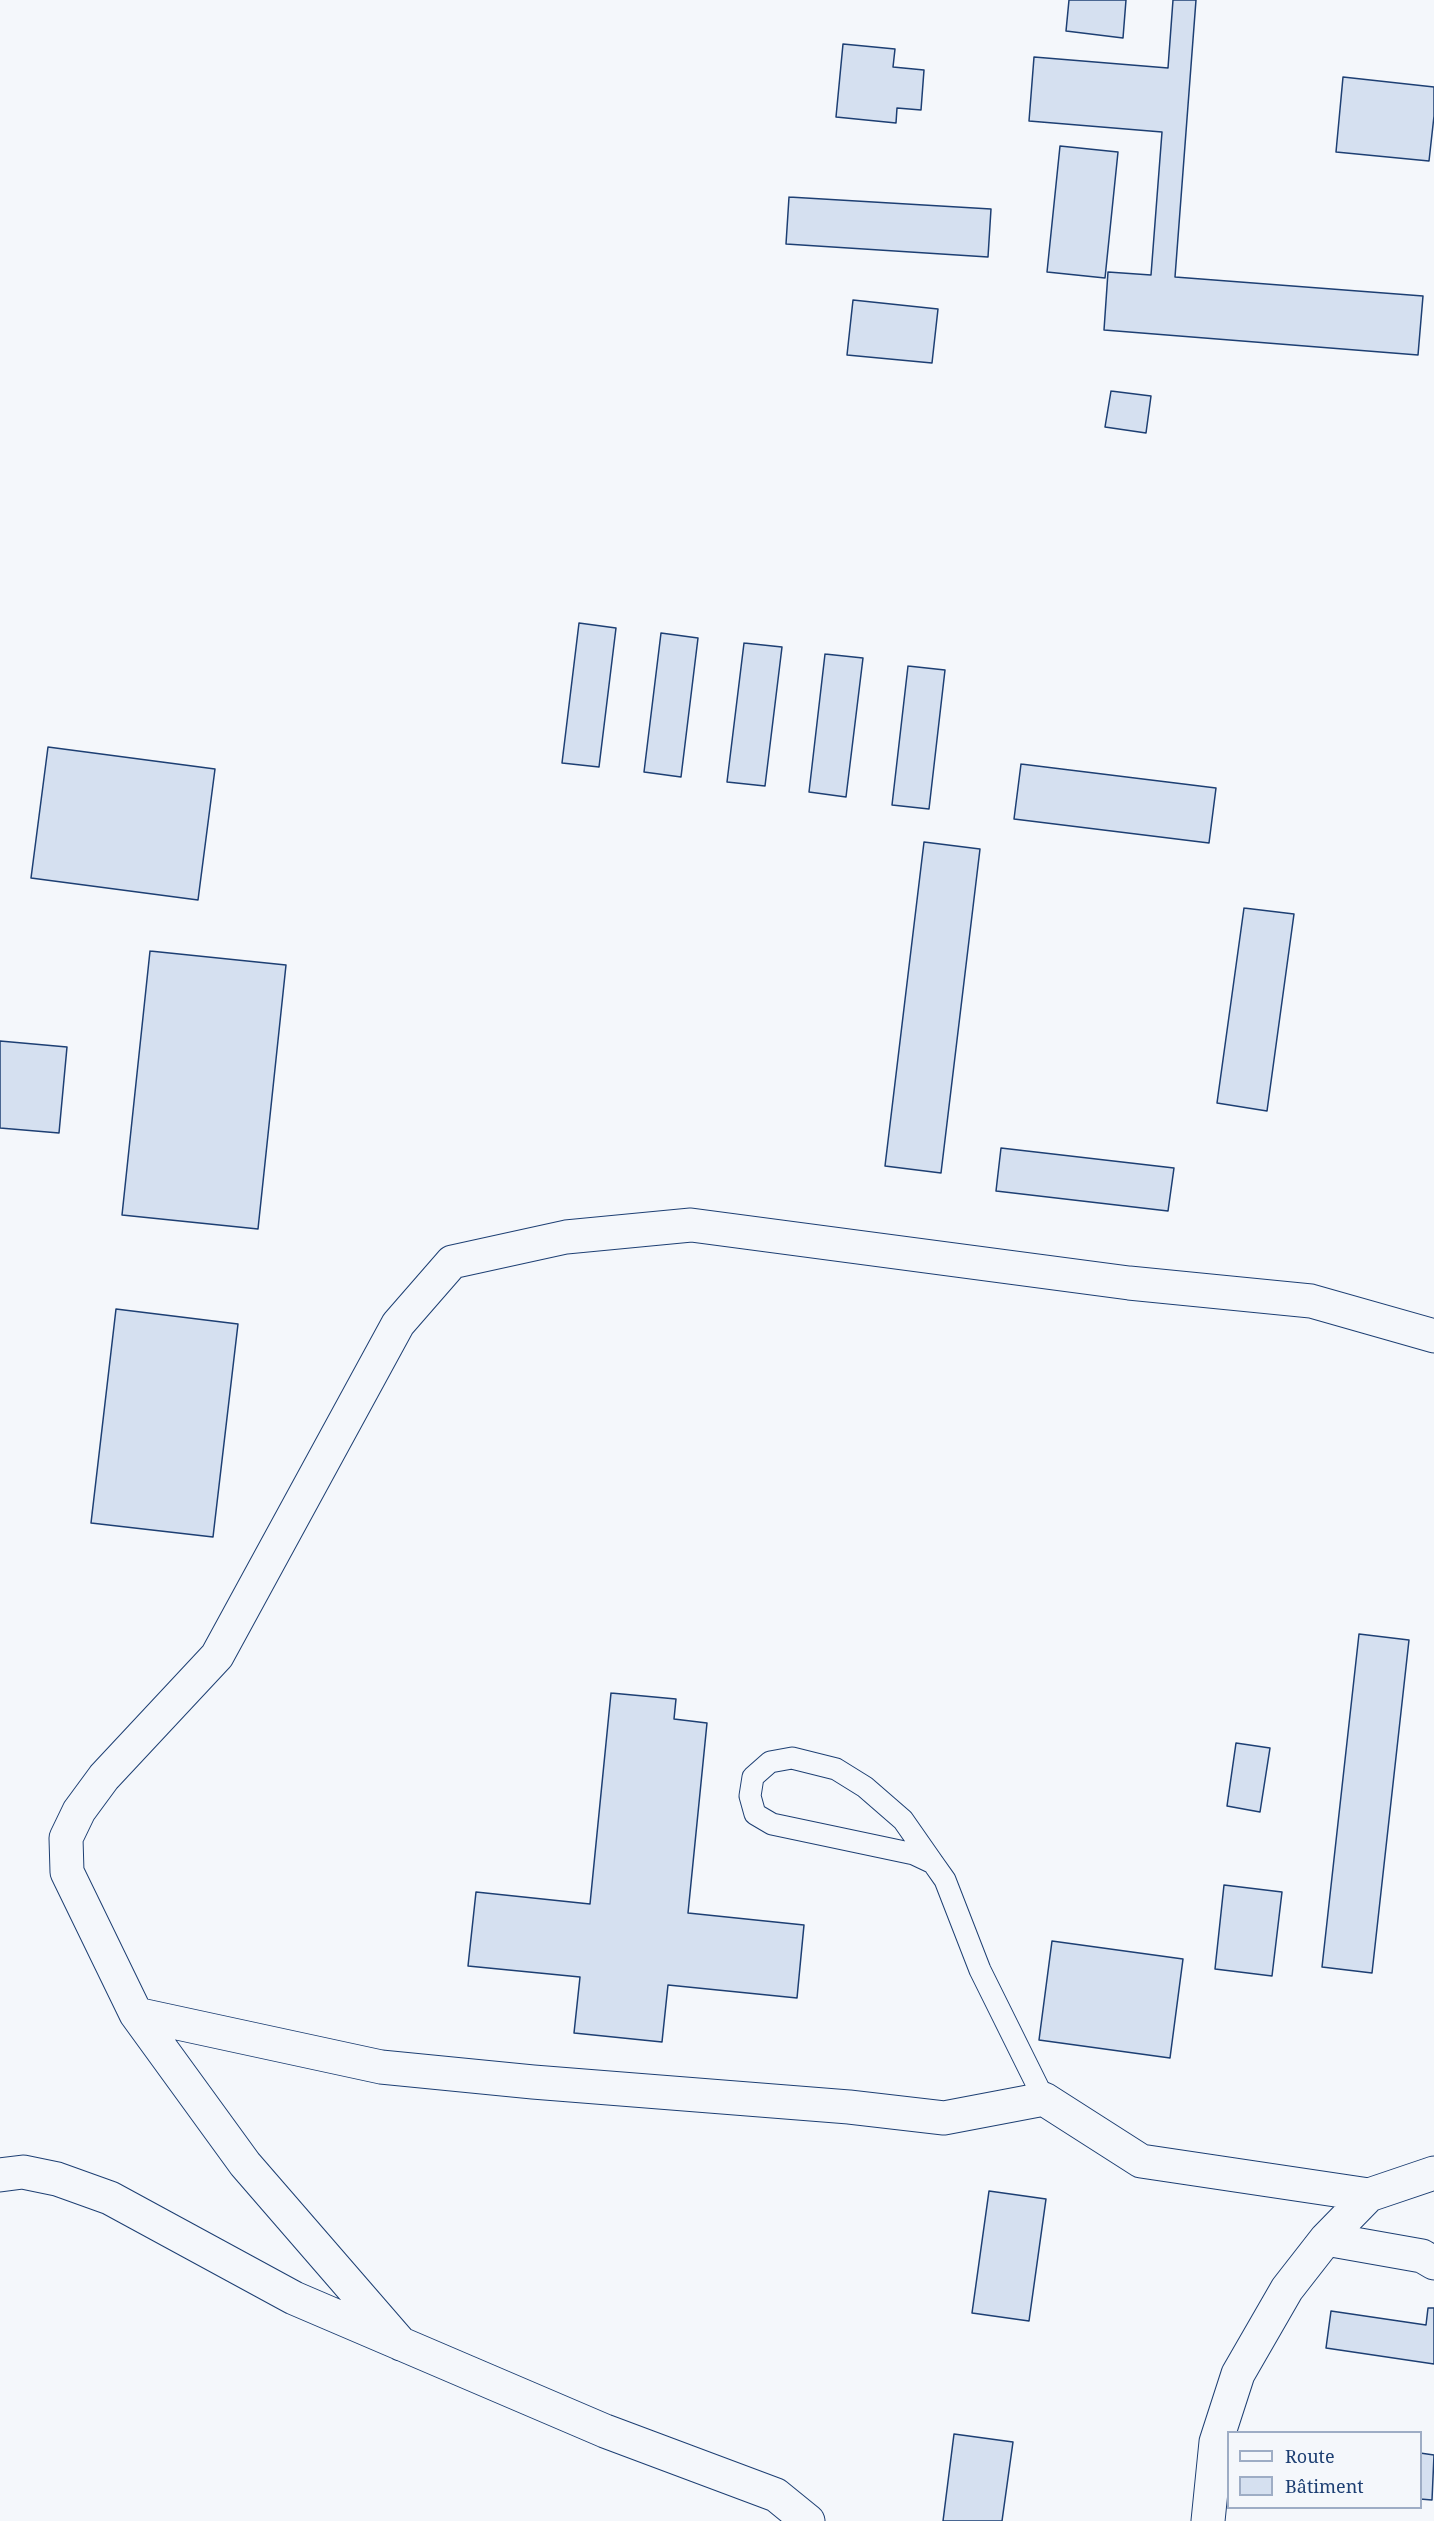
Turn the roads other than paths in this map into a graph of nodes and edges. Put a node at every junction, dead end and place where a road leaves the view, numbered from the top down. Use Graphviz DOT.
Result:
graph roads {
  1 [pos="1434,1336"];
  2 [pos="933,1863"];
  3 [pos="136,2014"];
  4 [pos="1044,2099"];
  5 [pos="1434,2170"];
  6 [pos="0,2175"];
  7 [pos="1369,2195"];
  8 [pos="1326,2239"];
  9 [pos="1434,2263"];
  10 [pos="401,2344"];
  11 [pos="808,2521"];
  12 [pos="1208,2521"];
  1 -- 3 [label="street"];
  2 -- 2 [label="lane"];
  2 -- 4 [label="lane"];
  3 -- 4 [label="street"];
  3 -- 10 [label="street"];
  4 -- 7 [label="street"];
  5 -- 7 [label="street"];
  6 -- 10 [label="street"];
  7 -- 8 [label="street"];
  8 -- 9 [label="street"];
  8 -- 12 [label="street"];
  10 -- 11 [label="street"];
}
